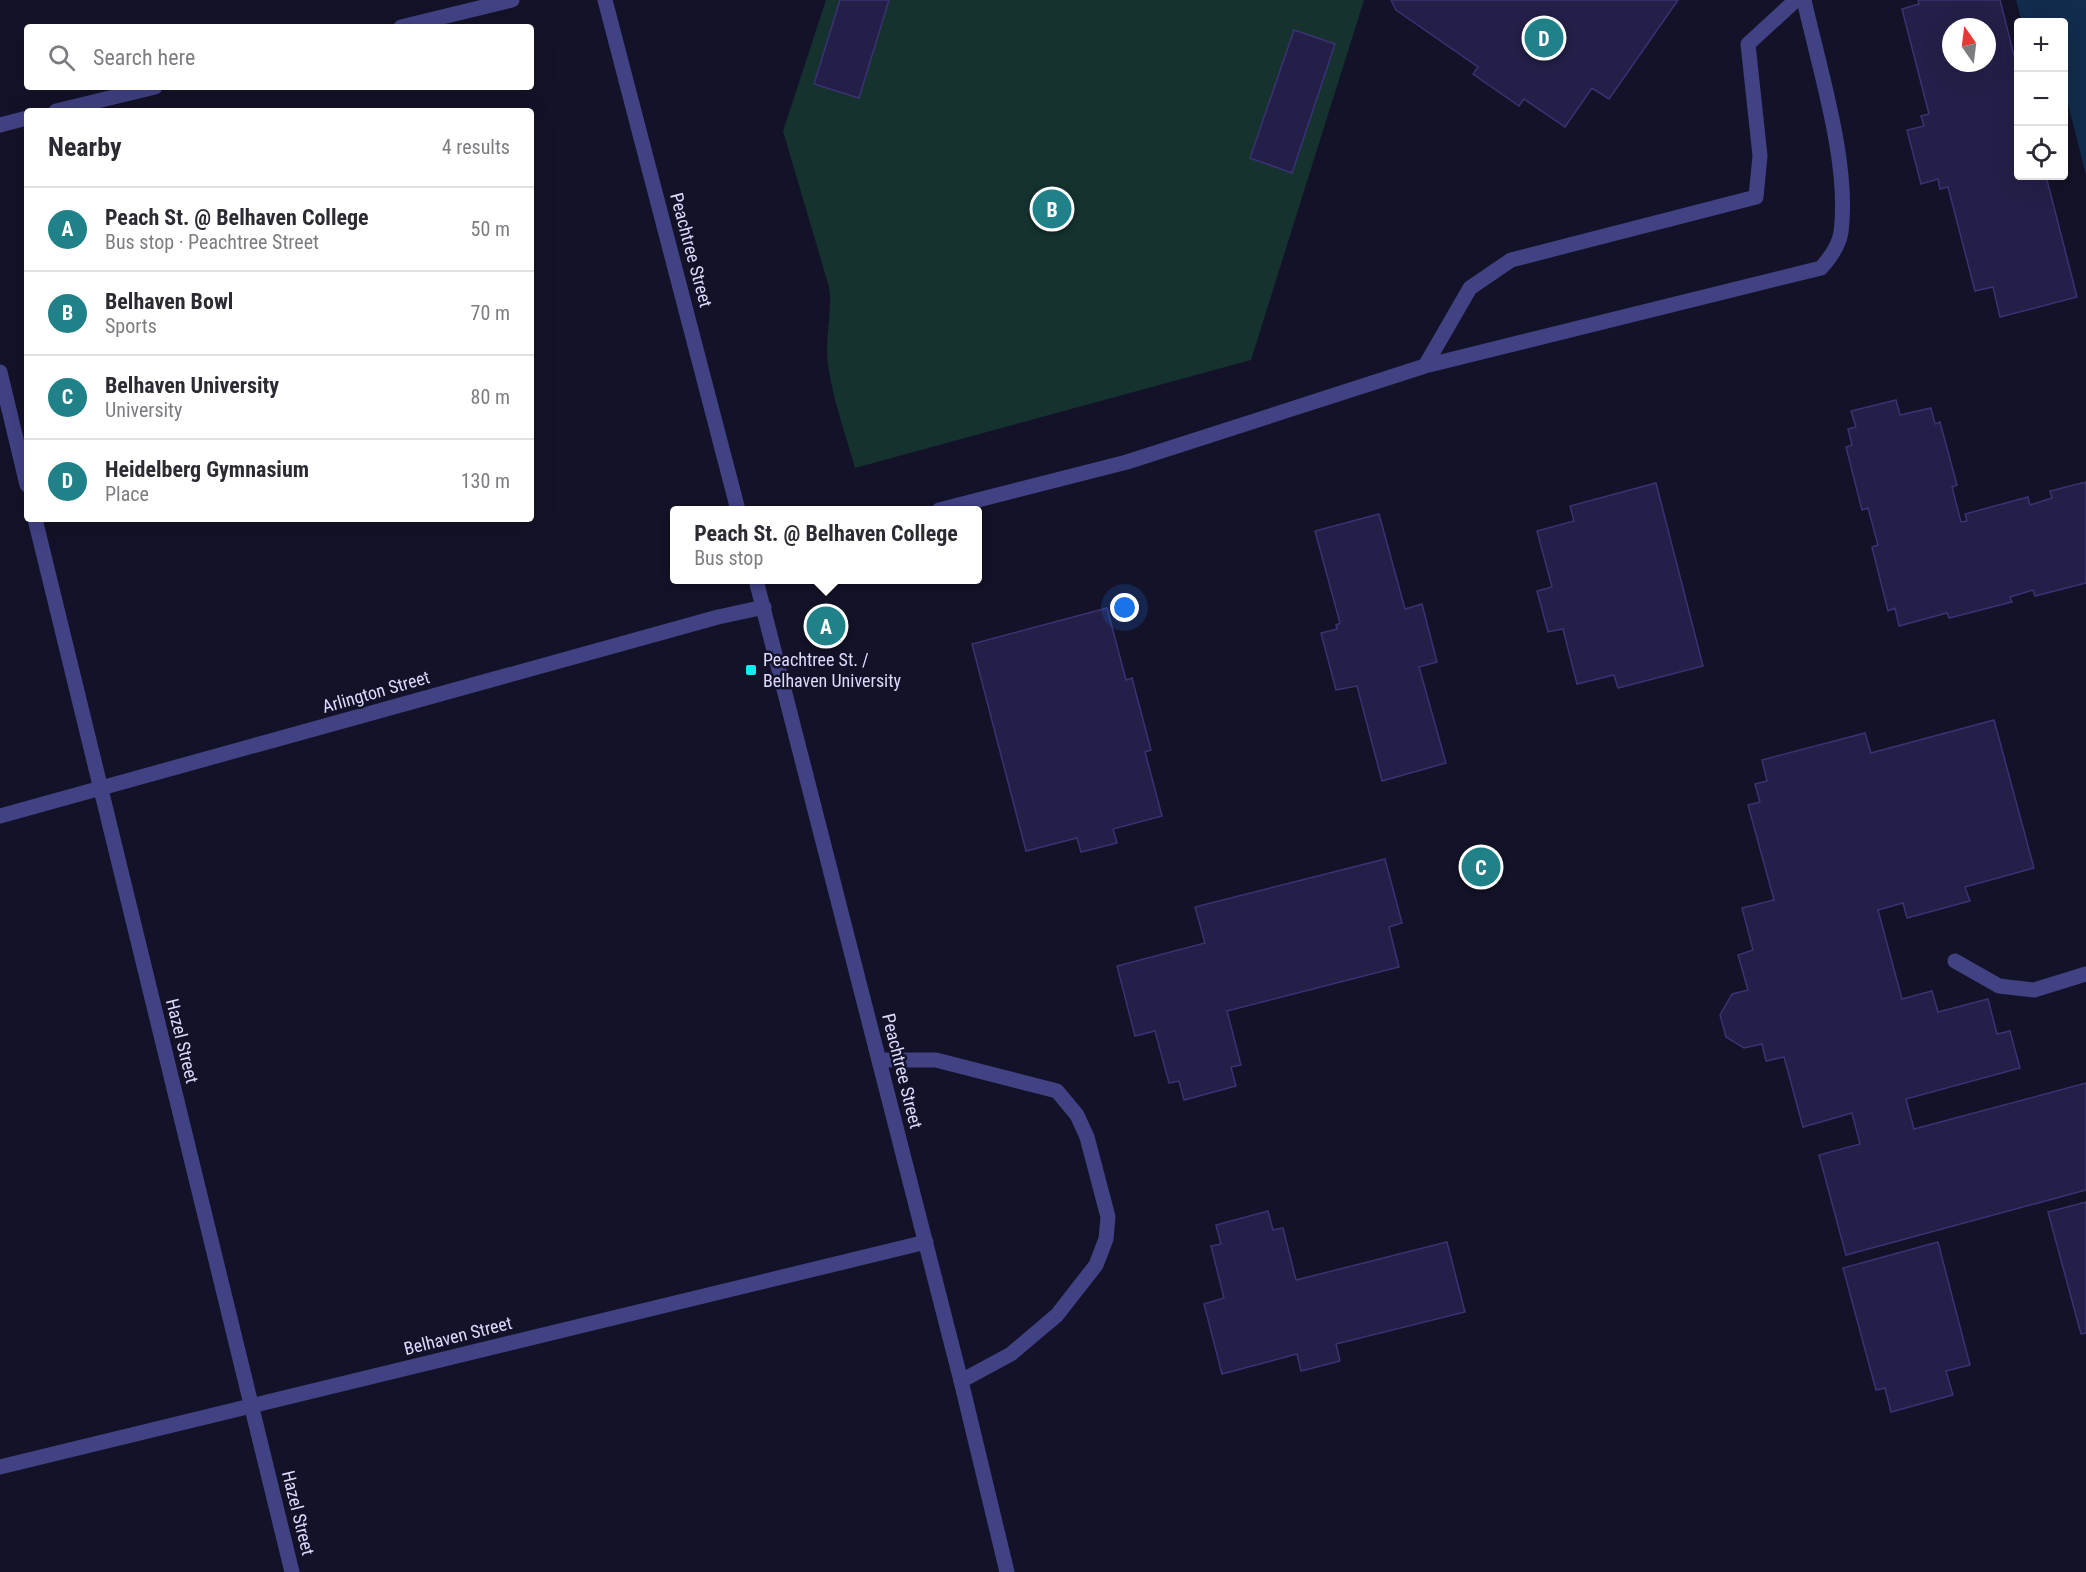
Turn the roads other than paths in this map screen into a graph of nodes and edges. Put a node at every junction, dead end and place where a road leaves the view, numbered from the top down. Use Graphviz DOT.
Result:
graph roads {
  1 [pos="513,0"];
  2 [pos="605,0"];
  3 [pos="1796,0"];
  4 [pos="1804,0"];
  5 [pos="413,24"];
  6 [pos="143,90"];
  7 [pos="68,108"];
  8 [pos="24,119"];
  9 [pos="0,125"];
  10 [pos="1425,366"];
  11 [pos="0,372"];
  12 [pos="24,472"];
  13 [pos="737,506"];
  14 [pos="955,506"];
  15 [pos="36,522"];
  16 [pos="757,584"];
  17 [pos="764,607"];
  18 [pos="100,789"];
  19 [pos="0,816"];
  20 [pos="1955,961"];
  21 [pos="2086,974"];
  22 [pos="879,1060"];
  23 [pos="926,1242"];
  24 [pos="961,1380"];
  25 [pos="252,1406"];
  26 [pos="0,1467"];
  27 [pos="292,1572"];
  28 [pos="1007,1572"];
  1 -- 5 [label="street"];
  2 -- 13 [label="street, Peachtree Street"];
  3 -- 10 [label="street"];
  4 -- 10 [label="street"];
  6 -- 7 [label="street"];
  8 -- 9 [label="street"];
  10 -- 14 [label="street"];
  11 -- 12 [label="street"];
  15 -- 18 [label="street, Hazel Street"];
  16 -- 17 [label="street, Peachtree Street"];
  17 -- 18 [label="street, Arlington Street"];
  17 -- 22 [label="street, Peachtree Street"];
  18 -- 19 [label="street, Arlington Street"];
  18 -- 25 [label="street, Hazel Street"];
  20 -- 21 [label="street"];
  22 -- 23 [label="street, Peachtree Street"];
  22 -- 24 [label="street"];
  23 -- 24 [label="street, Peachtree Street"];
  23 -- 25 [label="street, Belhaven Street"];
  24 -- 28 [label="street, Peachtree Street"];
  25 -- 26 [label="street, Belhaven Street"];
  25 -- 27 [label="street, Hazel Street"];
}
